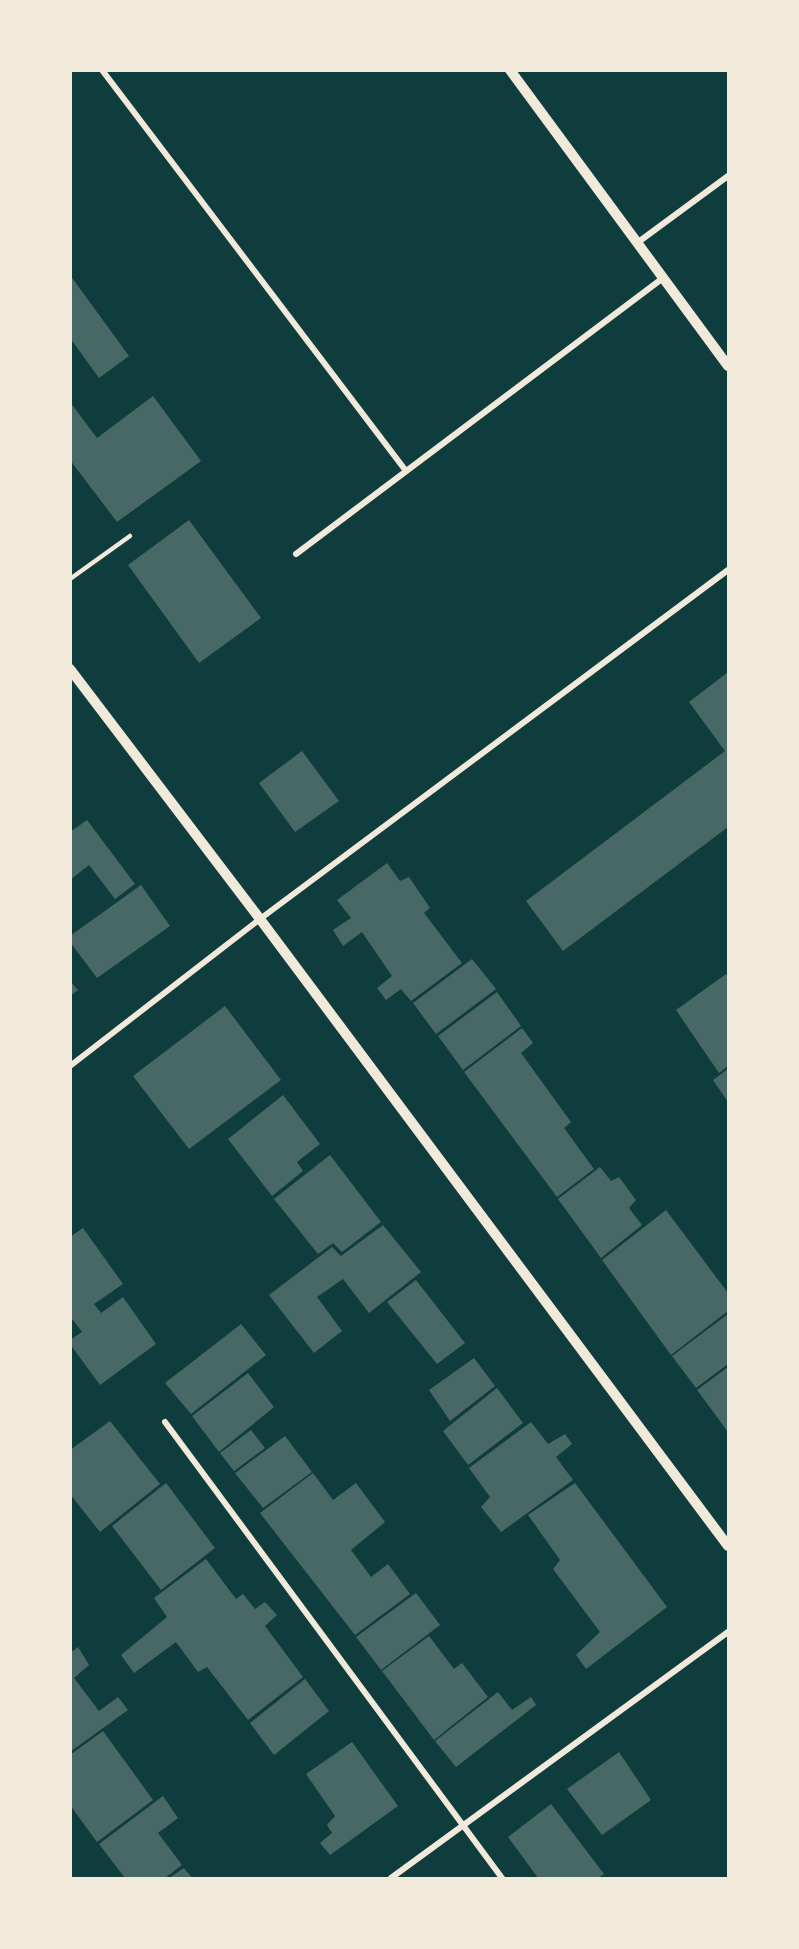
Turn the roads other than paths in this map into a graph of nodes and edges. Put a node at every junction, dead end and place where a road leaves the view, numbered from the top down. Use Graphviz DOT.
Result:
graph roads {
  1 [pos="102,70"];
  2 [pos="510,70"];
  3 [pos="729,176"];
  4 [pos="637,243"];
  5 [pos="663,278"];
  6 [pos="729,366"];
  7 [pos="406,471"];
  8 [pos="130,536"];
  9 [pos="296,554"];
  10 [pos="729,570"];
  11 [pos="70,579"];
  12 [pos="70,669"];
  13 [pos="260,919"];
  14 [pos="70,1066"];
  15 [pos="165,1422"];
  16 [pos="729,1546"];
  17 [pos="729,1632"];
  18 [pos="463,1825"];
  19 [pos="391,1878"];
  20 [pos="502,1878"];
  1 -- 7 [label="street"];
  2 -- 4 [label="street"];
  3 -- 4 [label="street"];
  4 -- 5 [label="street"];
  5 -- 6 [label="street"];
  5 -- 7 [label="street"];
  7 -- 9 [label="street"];
  8 -- 11 [label="lane"];
  10 -- 13 [label="street"];
  12 -- 13 [label="street"];
  13 -- 14 [label="street"];
  13 -- 16 [label="street"];
  15 -- 18 [label="street"];
  17 -- 18 [label="street"];
  18 -- 19 [label="street"];
  18 -- 20 [label="street"];
}
